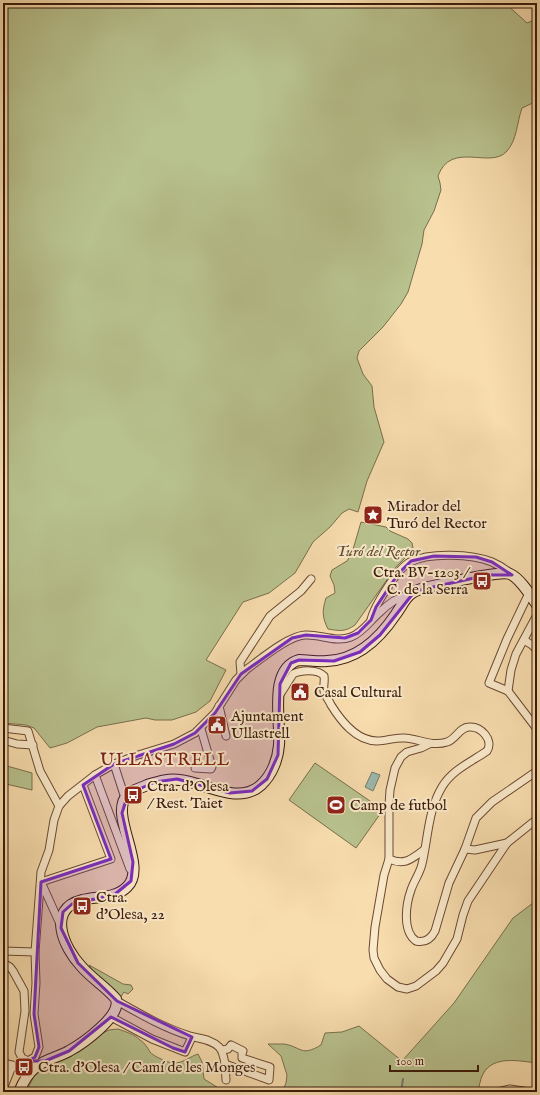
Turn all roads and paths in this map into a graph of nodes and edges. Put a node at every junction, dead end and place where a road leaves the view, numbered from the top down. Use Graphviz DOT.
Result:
graph roads {
  1 [pos="512,575"];
  2 [pos="311,579"];
  3 [pos="529,593"];
  4 [pos="410,594"];
  5 [pos="537,605"];
  6 [pos="537,616"];
  7 [pos="371,620"];
  8 [pos="524,640"];
  9 [pos="537,650"];
  10 [pos="241,674"];
  11 [pos="508,691"];
  12 [pos="279,697"];
  13 [pos="219,706"];
  14 [pos="3,728"];
  15 [pos="201,728"];
  16 [pos="537,729"];
  17 [pos="226,736"];
  18 [pos="3,740"];
  19 [pos="429,744"];
  20 [pos="33,745"];
  21 [pos="114,764"];
  22 [pos="195,768"];
  23 [pos="537,771"];
  24 [pos="95,775"];
  25 [pos="83,785"];
  26 [pos="125,798"];
  27 [pos="59,806"];
  28 [pos="537,819"];
  29 [pos="507,843"];
  30 [pos="464,849"];
  31 [pos="424,850"];
  32 [pos="389,859"];
  33 [pos="133,874"];
  34 [pos="41,882"];
  35 [pos="60,924"];
  36 [pos="3,951"];
  37 [pos="36,952"];
  38 [pos="3,963"];
  39 [pos="117,1001"];
  40 [pos="111,1017"];
  41 [pos="192,1037"];
  42 [pos="222,1050"];
  43 [pos="28,1061"];
  44 [pos="45,1061"];
  45 [pos="3,1063"];
  46 [pos="225,1064"];
  47 [pos="14,1067"];
  48 [pos="3,1071"];
  49 [pos="226,1080"];
  50 [pos="3,1089"];
  51 [pos="19,1092"];
  52 [pos="497,1092"];
  53 [pos="530,1092"];
  1 -- 3 [label="street"];
  1 -- 4 [label="street"];
  1 -- 7 [label="street"];
  2 -- 10 [label="street"];
  3 -- 5 [label="street"];
  3 -- 11 [label="street"];
  4 -- 7 [label="street"];
  4 -- 12 [label="street"];
  6 -- 8 [label="street"];
  7 -- 10 [label="street"];
  8 -- 9 [label="street"];
  8 -- 11 [label="street"];
  10 -- 13 [label="street"];
  11 -- 16 [label="street"];
  12 -- 19 [label="street"];
  12 -- 26 [label="street"];
  13 -- 15 [label="street"];
  13 -- 17 [label="street"];
  14 -- 20 [label="street"];
  15 -- 21 [label="street"];
  15 -- 22 [label="street"];
  18 -- 20 [label="street"];
  19 -- 31 [label="street"];
  19 -- 32 [label="street"];
  20 -- 27 [label="street"];
  21 -- 24 [label="street"];
  21 -- 26 [label="street"];
  23 -- 30 [label="street"];
  24 -- 25 [label="street"];
  24 -- 33 [label="street"];
  25 -- 27 [label="street"];
  25 -- 34 [label="street"];
  26 -- 33 [label="street"];
  27 -- 34 [label="street"];
  28 -- 29 [label="street"];
  29 -- 30 [label="street"];
  29 -- 32 [label="street"];
  30 -- 31 [label="street"];
  31 -- 32 [label="street"];
  33 -- 35 [label="street"];
  34 -- 35 [label="street"];
  34 -- 37 [label="street"];
  35 -- 39 [label="street"];
  36 -- 37 [label="street"];
  37 -- 43 [label="street"];
  38 -- 43 [label="street"];
  39 -- 40 [label="street"];
  39 -- 41 [label="street"];
  40 -- 41 [label="street"];
  40 -- 44 [label="street"];
  41 -- 42 [label="street"];
  42 -- 46 [label="street"];
  42 -- 46 [label="street"];
  43 -- 44 [label="street"];
  43 -- 47 [label="street"];
  44 -- 51 [label="street"];
  45 -- 47 [label="street"];
  46 -- 49 [label="street"];
  47 -- 48 [label="street"];
  47 -- 50 [label="street"];
  52 -- 53 [label="street"];
}
